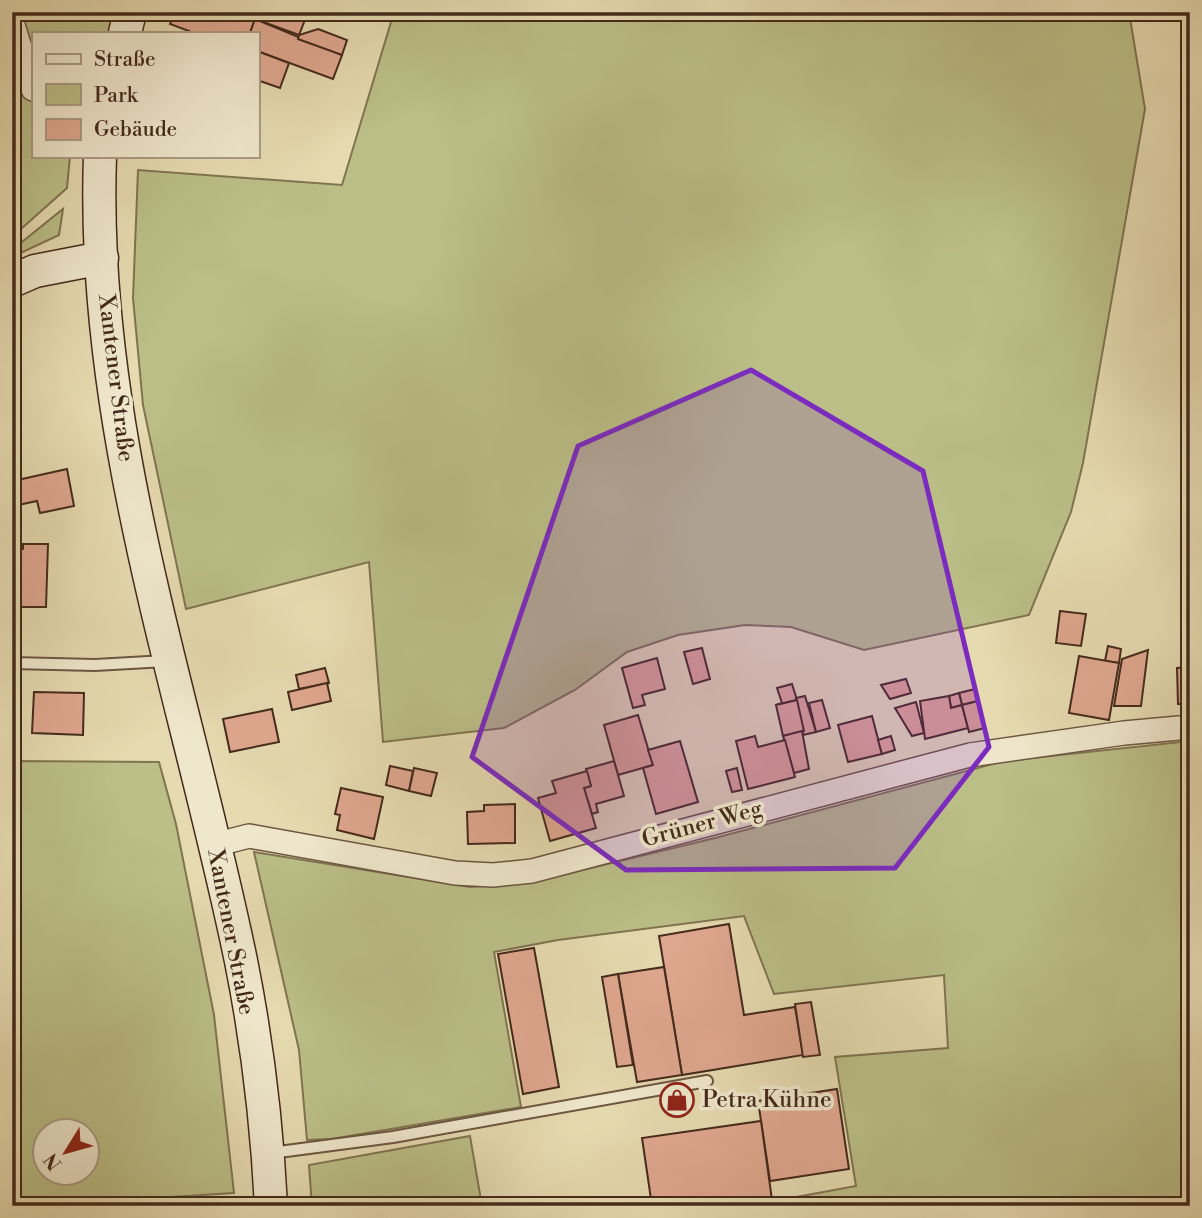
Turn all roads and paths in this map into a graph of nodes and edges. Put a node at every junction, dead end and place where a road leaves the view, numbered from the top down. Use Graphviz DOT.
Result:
graph roads {
  1 [pos="130,12"];
  2 [pos="12,22"];
  3 [pos="125,32"];
  4 [pos="32,86"];
  5 [pos="100,158"];
  6 [pos="102,258"];
  7 [pos="12,281"];
  8 [pos="169,661"];
  9 [pos="12,663"];
  10 [pos="1190,727"];
  11 [pos="214,845"];
  12 [pos="707,1081"];
  13 [pos="269,1153"];
  14 [pos="271,1206"];
  1 -- 3 [label="main road"];
  2 -- 4 [label="street"];
  5 -- 6 [label="main road, Xantener Straße"];
  6 -- 7 [label="main road"];
  6 -- 8 [label="main road, Xantener Straße"];
  8 -- 9 [label="lane"];
  8 -- 11 [label="main road, Xantener Straße"];
  10 -- 11 [label="street, Grüner Weg"];
  11 -- 13 [label="main road, Xantener Straße"];
  12 -- 13 [label="lane"];
  13 -- 14 [label="main road, Xantener Straße"];
}
